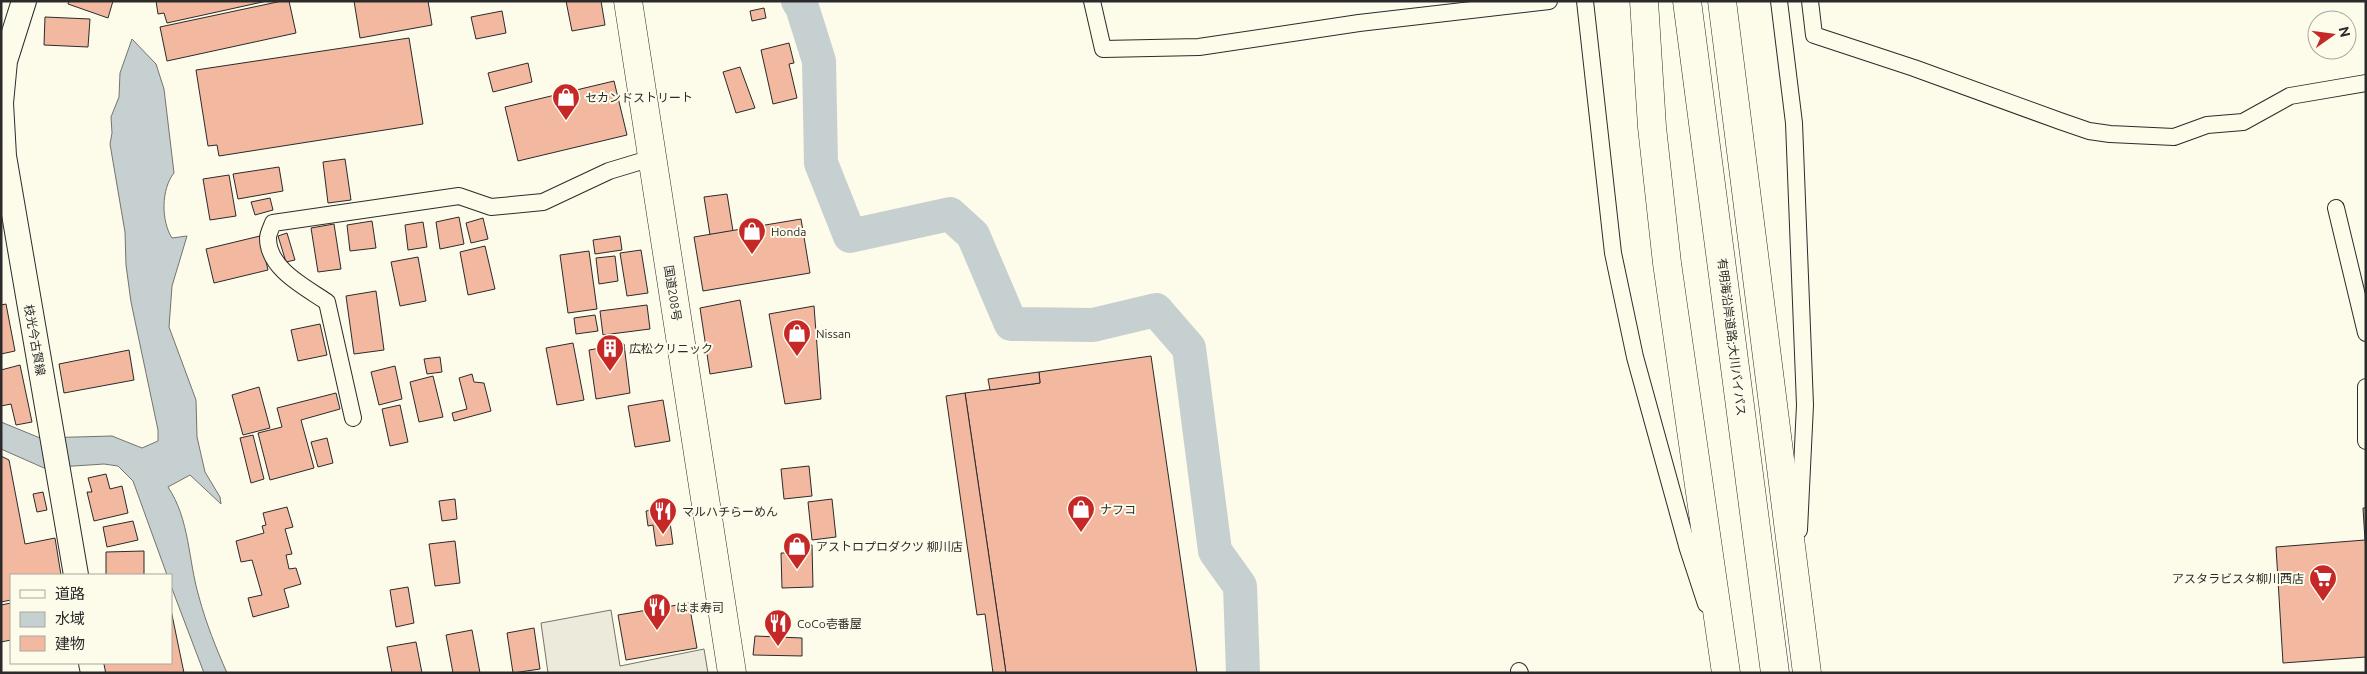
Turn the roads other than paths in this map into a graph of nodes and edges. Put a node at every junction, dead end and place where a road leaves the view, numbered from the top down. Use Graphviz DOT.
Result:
graph roads {
  1 [pos="24,1"];
  2 [pos="628,1"];
  3 [pos="1092,1"];
  4 [pos="1549,1"];
  5 [pos="1585,1"];
  6 [pos="1644,1"];
  7 [pos="1688,1"];
  8 [pos="1699,1"];
  9 [pos="1722,1"];
  10 [pos="1779,1"];
  11 [pos="1810,1"];
  12 [pos="6,44"];
  13 [pos="2366,83"];
  14 [pos="1,103"];
  15 [pos="652,158"];
  16 [pos="2336,208"];
  17 [pos="2366,333"];
  18 [pos="2366,387"];
  19 [pos="353,418"];
  20 [pos="2366,441"];
  21 [pos="76,574"];
  22 [pos="1796,581"];
  23 [pos="1725,668"];
  24 [pos="732,673"];
  25 [pos="1775,673"];
  26 [pos="1785,673"];
  27 [pos="1807,673"];
  1 -- 12 [label="main road, 枝光今古賀線"];
  2 -- 15 [label="highway, 国道208号"];
  3 -- 4 [label="street"];
  5 -- 23 [label="street"];
  6 -- 23 [label="highway"];
  7 -- 25 [label="highway, 有明海沿岸道路;大川バイパス"];
  8 -- 26 [label="highway, 有明海沿岸道路;大川バイパス"];
  9 -- 22 [label="highway"];
  10 -- 22 [label="street"];
  11 -- 13 [label="street"];
  12 -- 14 [label="main road, 枝光今古賀線"];
  14 -- 21 [label="main road, 枝光今古賀線"];
  15 -- 19 [label="street"];
  15 -- 24 [label="highway, 国道208号"];
  16 -- 17 [label="street"];
  18 -- 20 [label="street"];
  22 -- 27 [label="highway"];
}
